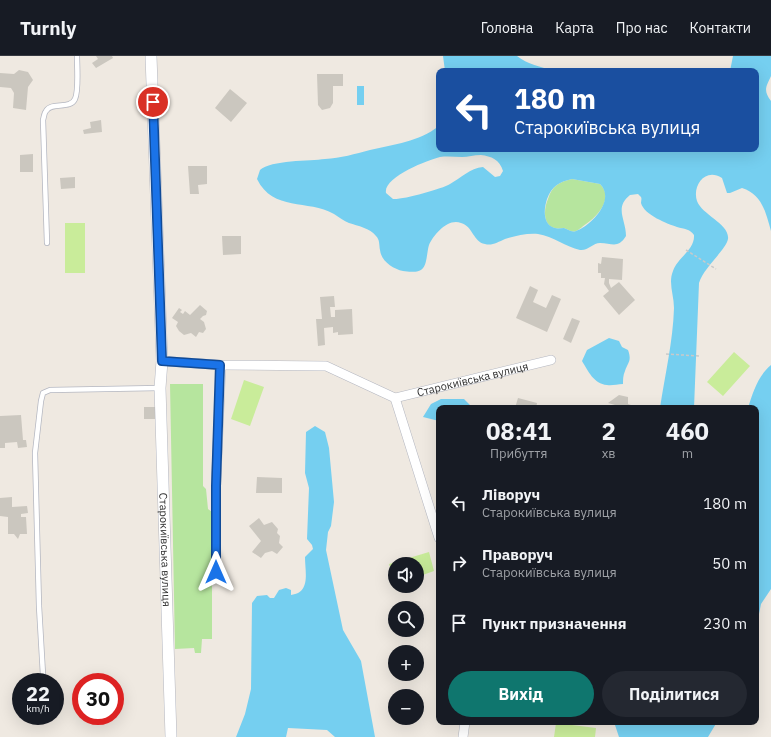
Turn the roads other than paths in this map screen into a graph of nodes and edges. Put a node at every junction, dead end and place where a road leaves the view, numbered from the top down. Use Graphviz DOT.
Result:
graph roads {
  1 [pos="77,56"];
  2 [pos="151,56"];
  3 [pos="47,243"];
  4 [pos="551,360"];
  5 [pos="162,361"];
  6 [pos="220,365"];
  7 [pos="160,388"];
  8 [pos="395,398"];
  9 [pos="436,528"];
  10 [pos="216,572"];
  11 [pos="44,673"];
  12 [pos="465,725"];
  13 [pos="171,737"];
  14 [pos="463,737"];
  1 -- 3 [label="lane"];
  2 -- 5 [label="street, Старокиївська вулиця"];
  4 -- 8 [label="street, Старокиївська вулиця"];
  5 -- 6 [label="street"];
  5 -- 7 [label="street, Старокиївська вулиця"];
  6 -- 8 [label="street"];
  6 -- 10 [label="street"];
  7 -- 11 [label="lane"];
  7 -- 13 [label="street, Старокиївська вулиця"];
  8 -- 9 [label="street"];
  12 -- 14 [label="street"];
}
